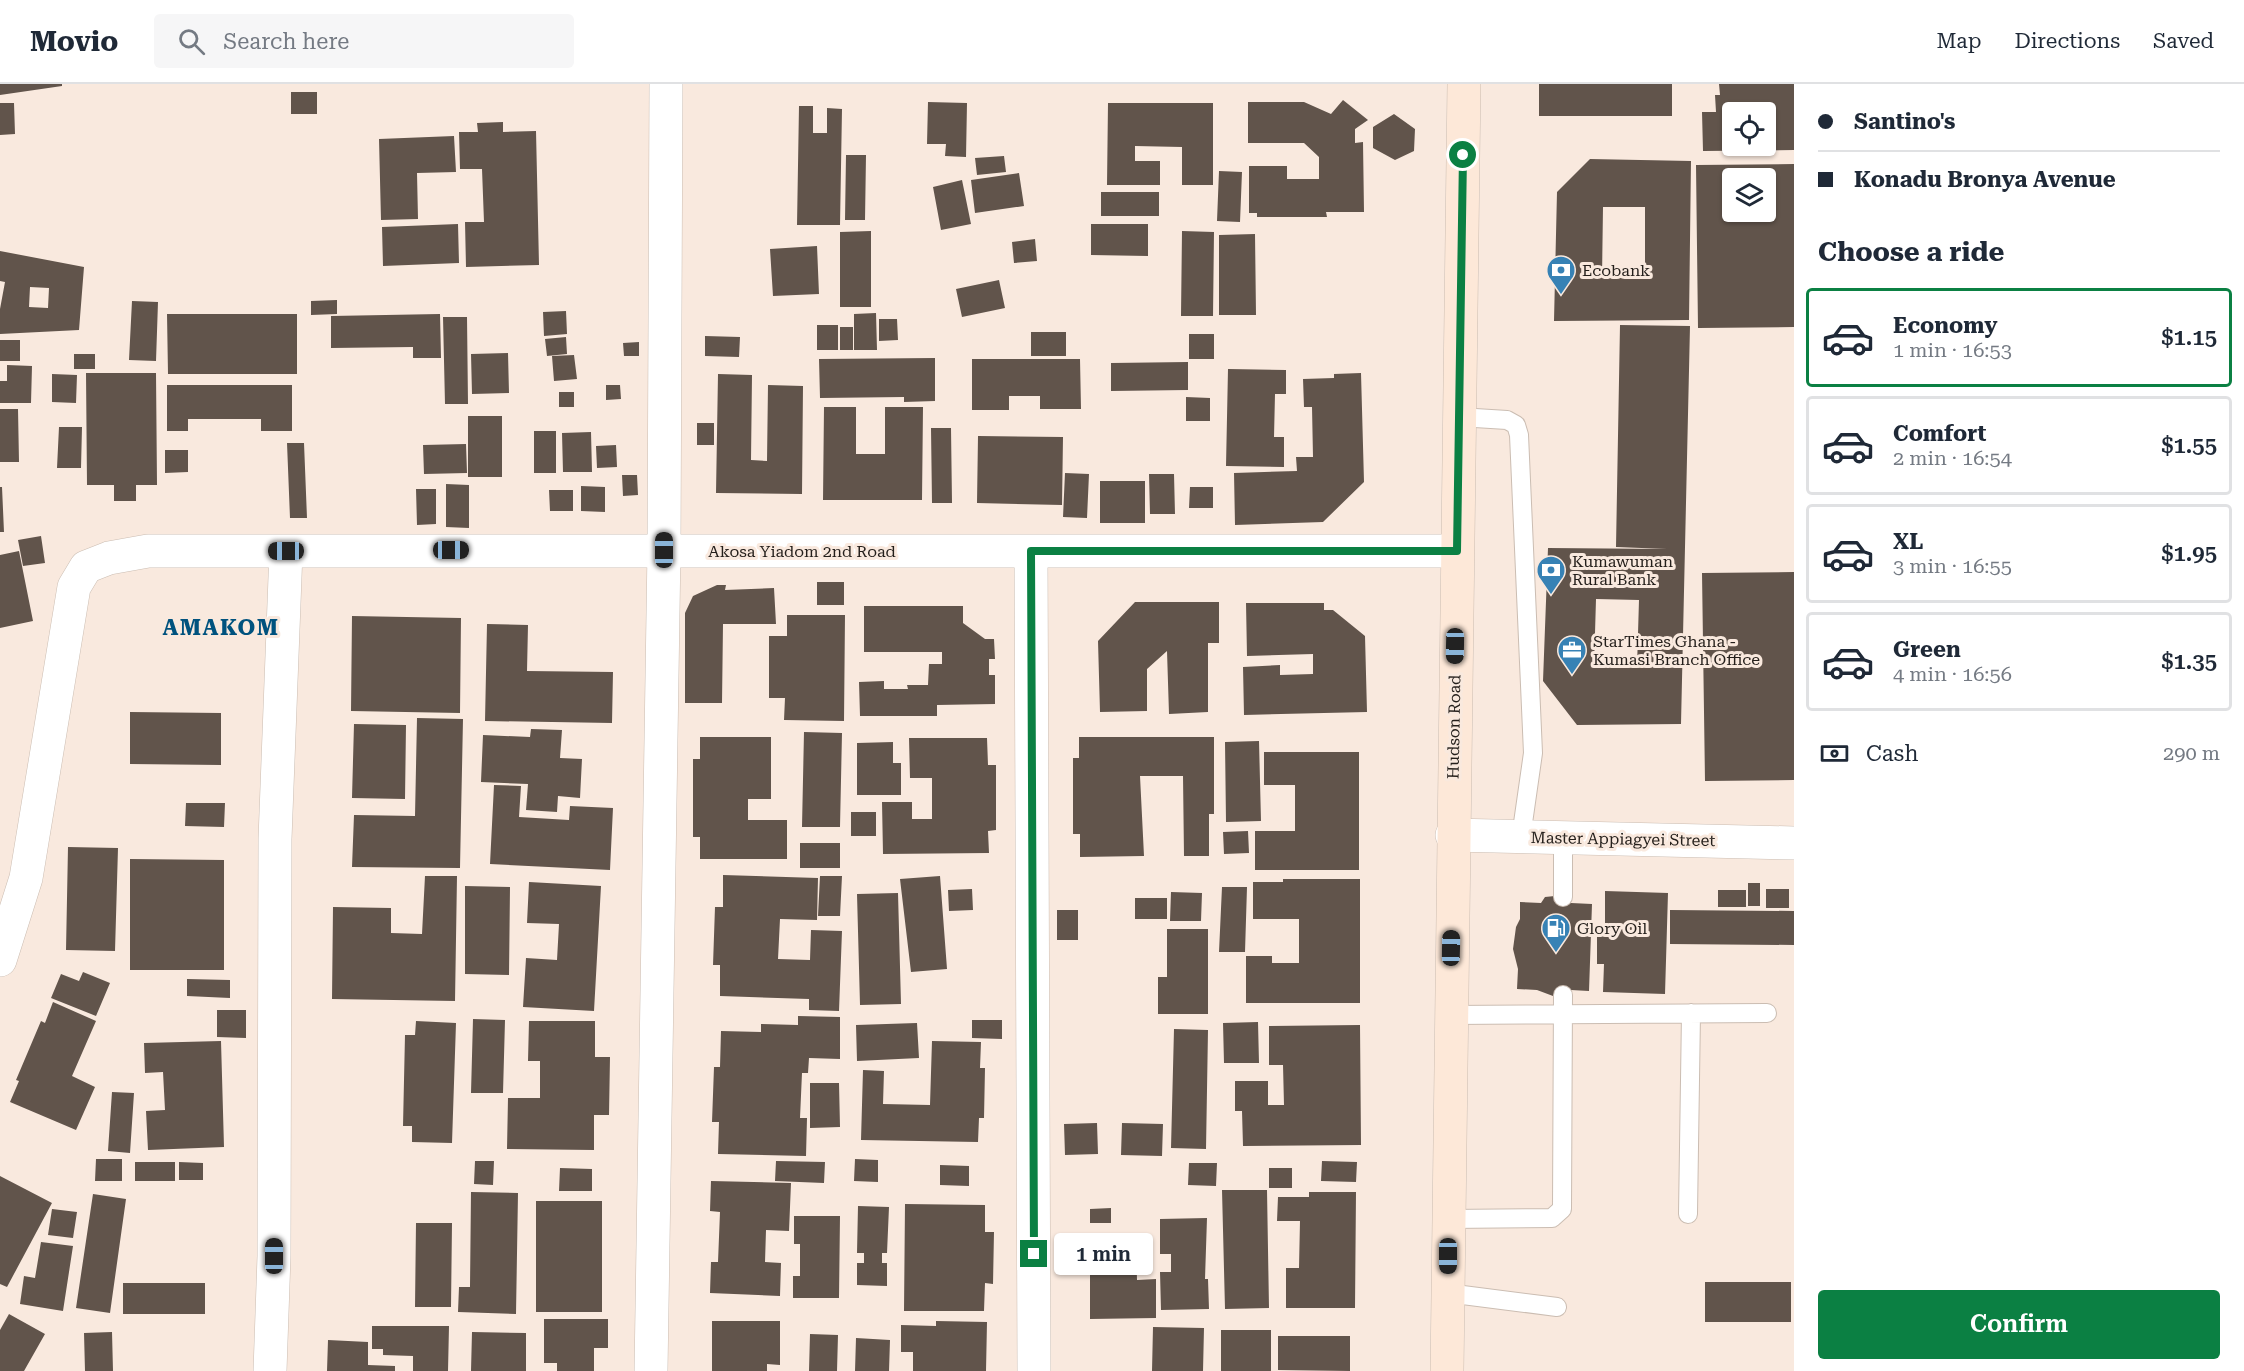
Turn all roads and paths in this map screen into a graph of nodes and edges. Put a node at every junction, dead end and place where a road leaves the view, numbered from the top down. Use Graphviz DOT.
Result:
graph roads {
  1 [pos="666,84"];
  2 [pos="1464,84"];
  3 [pos="1460,417"];
  4 [pos="664,550"];
  5 [pos="286,551"];
  6 [pos="1031,551"];
  7 [pos="1457,551"];
  8 [pos="1452,835"];
  9 [pos="1521,837"];
  10 [pos="1563,838"];
  11 [pos="1794,843"];
  12 [pos="1563,897"];
  13 [pos="0,960"];
  14 [pos="1563,995"];
  15 [pos="1563,1013"];
  16 [pos="1691,1013"];
  17 [pos="1767,1013"];
  18 [pos="1450,1015"];
  19 [pos="1688,1214"];
  20 [pos="1448,1219"];
  21 [pos="1447,1293"];
  22 [pos="1557,1307"];
  23 [pos="270,1371"];
  24 [pos="651,1371"];
  25 [pos="1034,1371"];
  26 [pos="1447,1371"];
  1 -- 4 [label="street"];
  2 -- 3 [label="street, Hudson Road"];
  3 -- 7 [label="street, Hudson Road"];
  3 -- 9 [label="lane"];
  4 -- 5 [label="street, Akosa Yiadom 2nd Road"];
  4 -- 6 [label="street, Akosa Yiadom 2nd Road"];
  4 -- 24 [label="street"];
  5 -- 13 [label="street, Akosa Yiadom 2nd Road"];
  5 -- 23 [label="street"];
  6 -- 7 [label="street, Akosa Yiadom 2nd Road"];
  6 -- 25 [label="street"];
  7 -- 8 [label="street, Hudson Road"];
  8 -- 9 [label="street, Master Appiagyei Street"];
  8 -- 18 [label="street, Hudson Road"];
  9 -- 10 [label="street, Master Appiagyei Street"];
  10 -- 11 [label="street, Master Appiagyei Street"];
  10 -- 12 [label="lane"];
  14 -- 15 [label="lane"];
  15 -- 16 [label="lane"];
  15 -- 18 [label="lane"];
  15 -- 20 [label="lane"];
  16 -- 17 [label="lane"];
  16 -- 19 [label="lane"];
  18 -- 20 [label="street, Hudson Road"];
  20 -- 21 [label="street, Hudson Road"];
  21 -- 22 [label="lane"];
  21 -- 26 [label="street, Hudson Road"];
}
